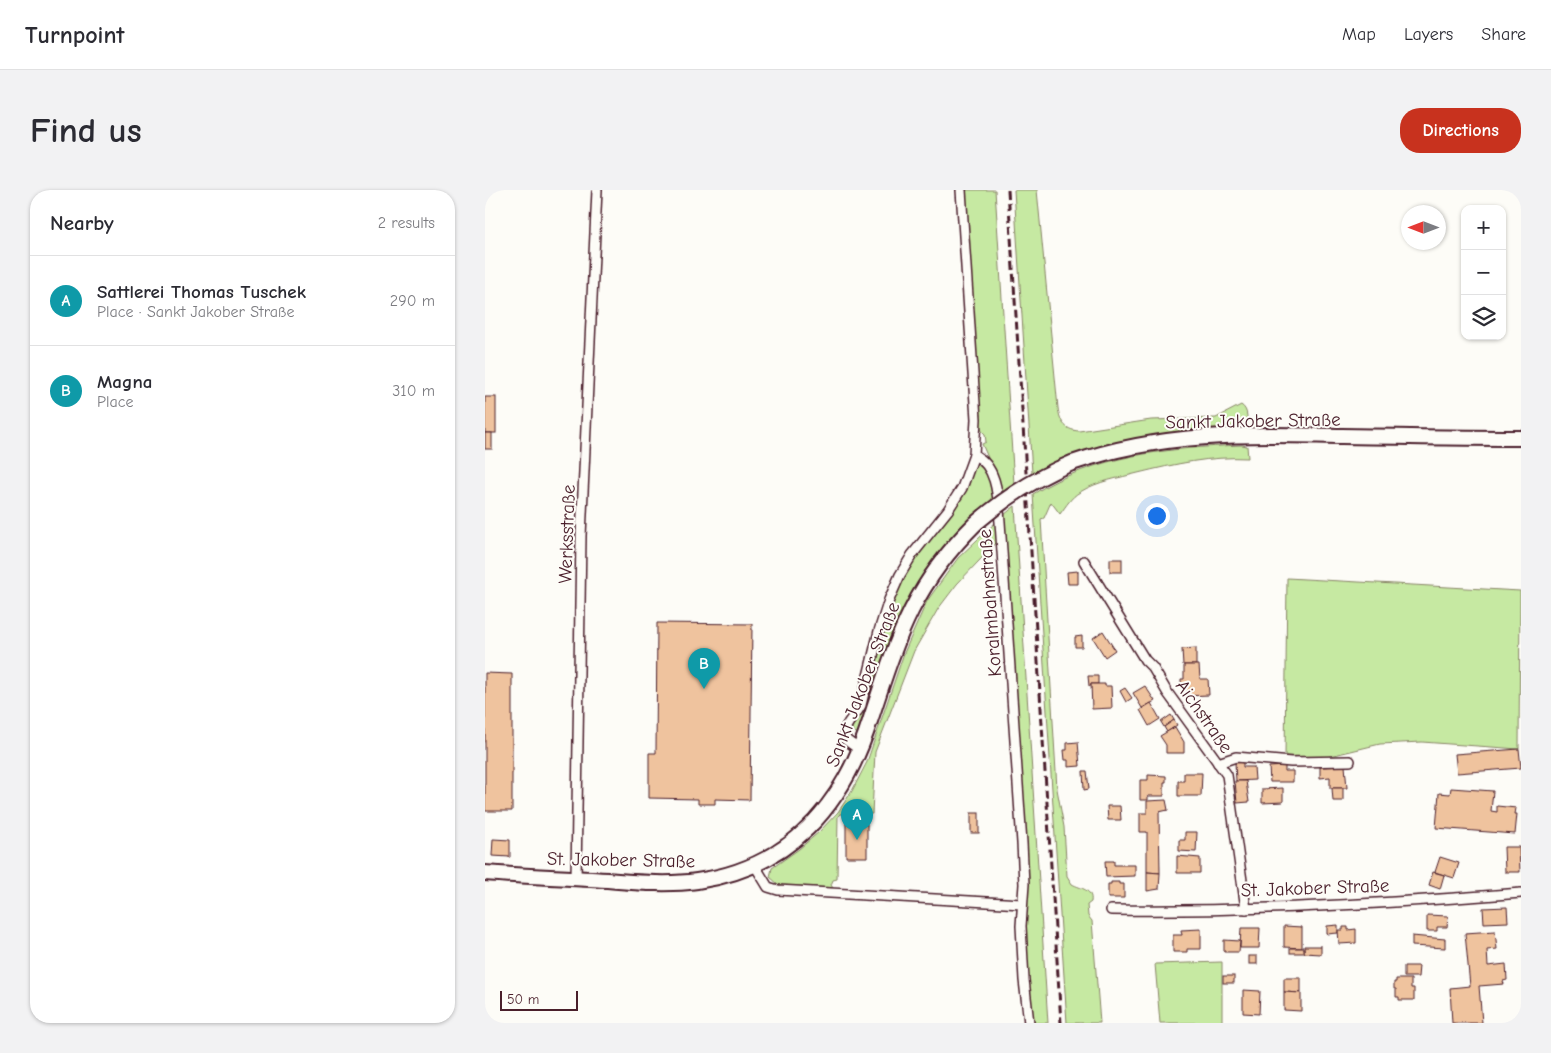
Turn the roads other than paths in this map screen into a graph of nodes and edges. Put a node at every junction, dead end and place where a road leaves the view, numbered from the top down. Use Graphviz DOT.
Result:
graph roads {
  1 [pos="597,190"];
  2 [pos="961,190"];
  3 [pos="1521,438"];
  4 [pos="974,455"];
  5 [pos="1084,562"];
  6 [pos="860,750"];
  7 [pos="1350,761"];
  8 [pos="1218,763"];
  9 [pos="754,864"];
  10 [pos="485,873"];
  11 [pos="576,879"];
  12 [pos="1521,893"];
  13 [pos="1022,904"];
  14 [pos="1246,909"];
  15 [pos="1111,910"];
  16 [pos="1029,1023"];
  1 -- 11 [label="street, Werksstraße"];
  2 -- 4 [label="street"];
  3 -- 6 [label="main road, Sankt Jakober Straße, bridge"];
  4 -- 6 [label="street"];
  4 -- 13 [label="street, Koralmbahnstraße"];
  5 -- 8 [label="street, Aichstraße"];
  6 -- 9 [label="main road, Sankt Jakober Straße"];
  7 -- 8 [label="street"];
  8 -- 14 [label="street, Aichstraße"];
  9 -- 11 [label="main road, St. Jakober Straße"];
  9 -- 13 [label="street"];
  10 -- 11 [label="main road, St. Jakober Straße"];
  12 -- 14 [label="street, St. Jakober Straße"];
  13 -- 16 [label="street, Koralmbahnstraße"];
  14 -- 15 [label="street, St. Jakober Straße"];
}
